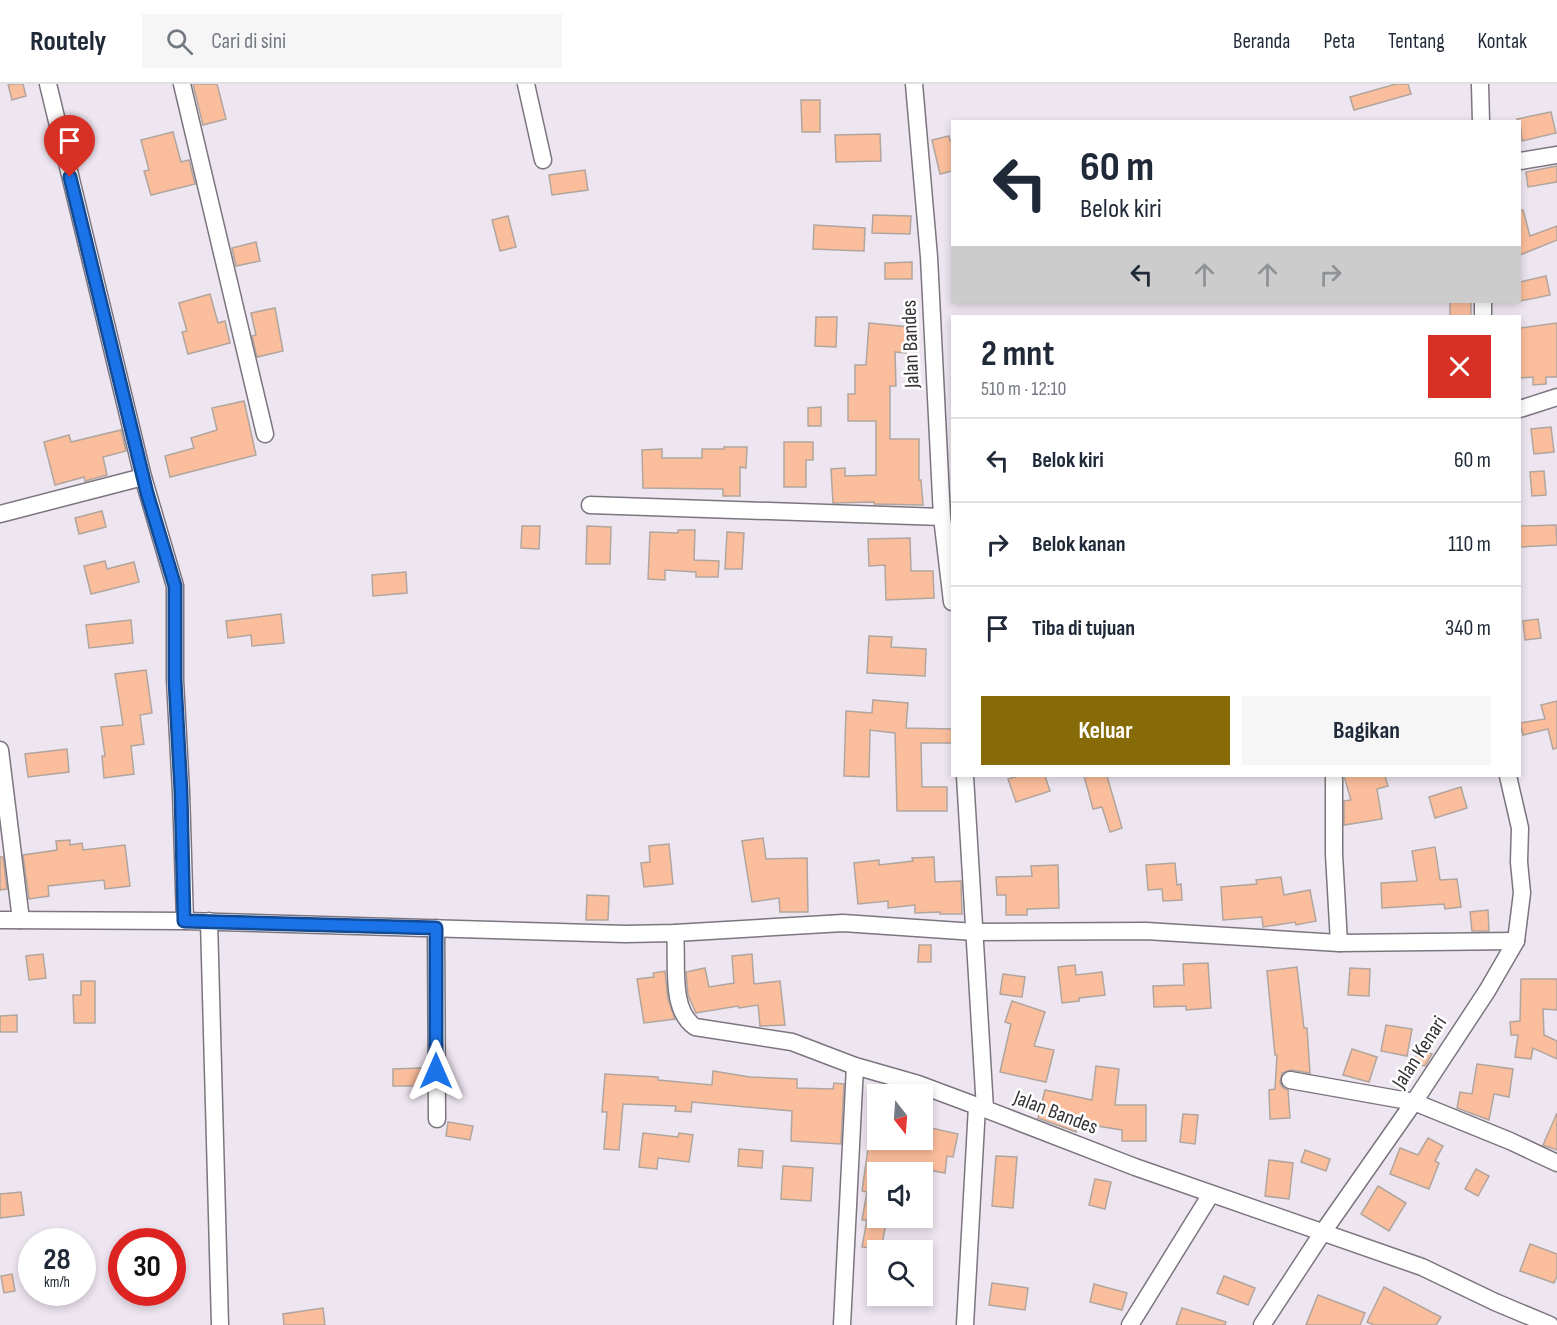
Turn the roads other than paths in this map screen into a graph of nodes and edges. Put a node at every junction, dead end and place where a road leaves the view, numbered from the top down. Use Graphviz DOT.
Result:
graph roads {
  1 [pos="48,84"];
  2 [pos="182,84"];
  3 [pos="526,84"];
  4 [pos="914,84"];
  5 [pos="1480,84"];
  6 [pos="1481,120"];
  7 [pos="1557,155"];
  8 [pos="543,160"];
  9 [pos="1521,161"];
  10 [pos="1557,397"];
  11 [pos="1521,410"];
  12 [pos="265,434"];
  13 [pos="143,477"];
  14 [pos="590,505"];
  15 [pos="0,514"];
  16 [pos="942,517"];
  17 [pos="951,594"];
  18 [pos="0,750"];
  19 [pos="965,777"];
  20 [pos="1508,777"];
  21 [pos="1334,778"];
  22 [pos="0,920"];
  23 [pos="21,920"];
  24 [pos="184,921"];
  25 [pos="209,921"];
  26 [pos="436,928"];
  27 [pos="975,932"];
  28 [pos="675,933"];
  29 [pos="1516,941"];
  30 [pos="1339,943"];
  31 [pos="855,1066"];
  32 [pos="1290,1080"];
  33 [pos="1414,1102"];
  34 [pos="981,1108"];
  35 [pos="437,1119"];
  36 [pos="1557,1163"];
  37 [pos="1211,1194"];
  38 [pos="1323,1232"];
  39 [pos="220,1325"];
  40 [pos="842,1325"];
  41 [pos="965,1325"];
  42 [pos="1130,1325"];
  43 [pos="1262,1325"];
  44 [pos="1550,1325"];
  1 -- 13 [label="street"];
  2 -- 12 [label="street"];
  3 -- 8 [label="street"];
  4 -- 16 [label="street, Jalan Bandes"];
  5 -- 6 [label="street"];
  7 -- 9 [label="street"];
  10 -- 11 [label="street"];
  13 -- 15 [label="street"];
  13 -- 24 [label="street"];
  14 -- 16 [label="street"];
  16 -- 17 [label="street, Jalan Bandes"];
  18 -- 23 [label="street"];
  19 -- 27 [label="street, Jalan Bandes"];
  20 -- 29 [label="street, Jalan Kenari"];
  21 -- 30 [label="street"];
  22 -- 23 [label="street"];
  23 -- 24 [label="street"];
  24 -- 25 [label="street"];
  25 -- 26 [label="street"];
  25 -- 39 [label="street"];
  26 -- 28 [label="street"];
  26 -- 35 [label="street"];
  27 -- 28 [label="street"];
  27 -- 30 [label="street"];
  27 -- 34 [label="street, Jalan Bandes"];
  28 -- 31 [label="street"];
  29 -- 30 [label="street"];
  29 -- 33 [label="street, Jalan Kenari"];
  31 -- 34 [label="street"];
  31 -- 40 [label="street"];
  32 -- 33 [label="street"];
  33 -- 36 [label="street"];
  33 -- 38 [label="street, Jalan Kenari"];
  34 -- 37 [label="street, Jalan Bandes"];
  34 -- 41 [label="street"];
  37 -- 38 [label="street, Jalan Bandes"];
  37 -- 42 [label="street"];
  38 -- 43 [label="street, Jalan Kenari"];
  38 -- 44 [label="street, Jalan Bandes"];
}
